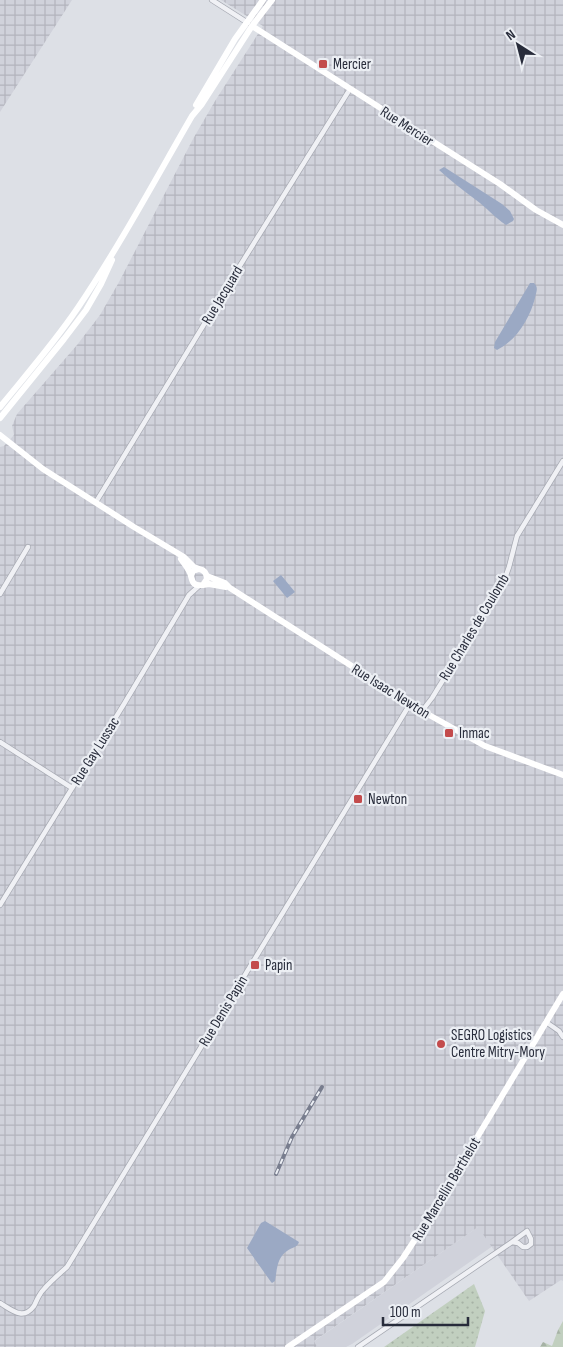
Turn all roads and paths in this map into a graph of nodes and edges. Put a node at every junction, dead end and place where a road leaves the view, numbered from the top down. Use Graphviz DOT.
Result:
graph roads {
  1 [pos="212,0"];
  2 [pos="263,0"];
  3 [pos="272,0"];
  4 [pos="249,24"];
  5 [pos="350,88"];
  6 [pos="563,225"];
  7 [pos="120,240"];
  8 [pos="0,407"];
  9 [pos="0,418"];
  10 [pos="0,435"];
  11 [pos="563,461"];
  12 [pos="96,502"];
  13 [pos="28,547"];
  14 [pos="177,554"];
  15 [pos="199,569"];
  16 [pos="207,576"];
  17 [pos="191,578"];
  18 [pos="201,585"];
  19 [pos="230,588"];
  20 [pos="0,594"];
  21 [pos="189,595"];
  22 [pos="410,704"];
  23 [pos="422,711"];
  24 [pos="0,742"];
  25 [pos="563,775"];
  26 [pos="72,788"];
  27 [pos="0,905"];
  28 [pos="563,994"];
  29 [pos="546,1022"];
  30 [pos="563,1037"];
  31 [pos="512,1242"];
  32 [pos="0,1303"];
  33 [pos="288,1347"];
  34 [pos="358,1347"];
  1 -- 4 [label="street"];
  2 -- 4 [label="street"];
  3 -- 4 [label="street"];
  4 -- 5 [label="street, Rue Mercier"];
  4 -- 7 [label="street"];
  5 -- 6 [label="street, Rue Mercier"];
  5 -- 12 [label="street, Rue Jacquard"];
  7 -- 8 [label="street"];
  7 -- 9 [label="street"];
  10 -- 12 [label="street"];
  11 -- 23 [label="street, Rue Charles de Coulomb"];
  12 -- 14 [label="street"];
  13 -- 20 [label="street"];
  14 -- 15 [label="street"];
  14 -- 17 [label="street"];
  15 -- 16 [label="street"];
  15 -- 17 [label="street"];
  16 -- 18 [label="street"];
  16 -- 19 [label="street, Rue Isaac Newton"];
  17 -- 18 [label="street"];
  17 -- 21 [label="street, Rue Gay Lussac"];
  18 -- 19 [label="street, Rue Isaac Newton"];
  18 -- 21 [label="street, Rue Gay Lussac"];
  19 -- 22 [label="street, Rue Isaac Newton"];
  21 -- 26 [label="street, Rue Gay Lussac"];
  22 -- 23 [label="street, Rue Isaac Newton"];
  22 -- 32 [label="street, Rue Denis Papin"];
  23 -- 25 [label="street, Rue Isaac Newton"];
  24 -- 26 [label="street"];
  26 -- 27 [label="street, Rue Gay Lussac"];
  28 -- 29 [label="street, Rue Marcellin Berthelot"];
  29 -- 30 [label="street"];
  29 -- 33 [label="street, Rue Marcellin Berthelot"];
  31 -- 34 [label="street"];
}
